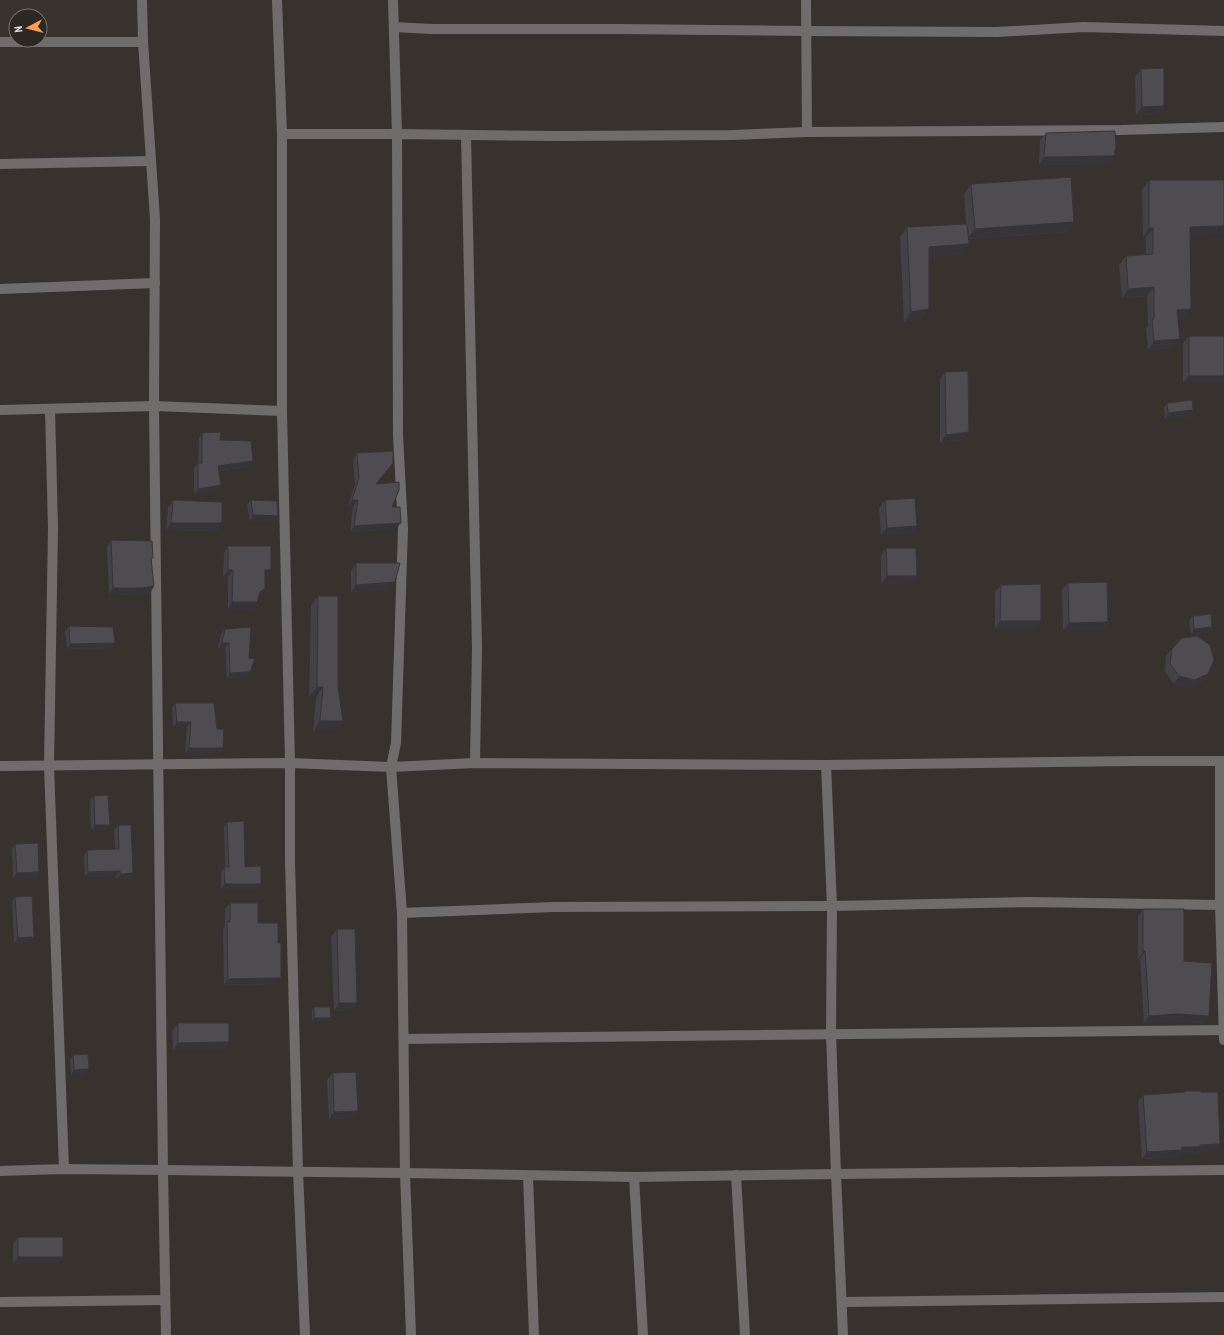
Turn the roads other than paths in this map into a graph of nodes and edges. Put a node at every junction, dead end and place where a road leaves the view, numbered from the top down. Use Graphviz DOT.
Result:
graph roads {
  1 [pos="142,0"];
  2 [pos="277,0"];
  3 [pos="393,0"];
  4 [pos="806,0"];
  5 [pos="394,27"];
  6 [pos="805,31"];
  7 [pos="1224,31"];
  8 [pos="0,42"];
  9 [pos="143,42"];
  10 [pos="1224,127"];
  11 [pos="807,132"];
  12 [pos="282,134"];
  13 [pos="397,134"];
  14 [pos="466,135"];
  15 [pos="151,161"];
  16 [pos="0,164"];
  17 [pos="154,283"];
  18 [pos="0,289"];
  19 [pos="154,406"];
  20 [pos="50,409"];
  21 [pos="0,410"];
  22 [pos="282,411"];
  23 [pos="1222,761"];
  24 [pos="290,763"];
  25 [pos="158,764"];
  26 [pos="475,764"];
  27 [pos="826,765"];
  28 [pos="0,766"];
  29 [pos="50,766"];
  30 [pos="392,767"];
  31 [pos="1220,905"];
  32 [pos="832,906"];
  33 [pos="402,913"];
  34 [pos="1224,1030"];
  35 [pos="831,1033"];
  36 [pos="404,1039"];
  37 [pos="1224,1040"];
  38 [pos="64,1169"];
  39 [pos="163,1170"];
  40 [pos="1224,1170"];
  41 [pos="0,1171"];
  42 [pos="298,1171"];
  43 [pos="405,1172"];
  44 [pos="836,1174"];
  45 [pos="736,1175"];
  46 [pos="528,1176"];
  47 [pos="634,1177"];
  48 [pos="1224,1297"];
  49 [pos="165,1300"];
  50 [pos="0,1302"];
  51 [pos="842,1302"];
  52 [pos="166,1335"];
  53 [pos="305,1335"];
  54 [pos="411,1335"];
  55 [pos="534,1335"];
  56 [pos="644,1335"];
  57 [pos="745,1335"];
  58 [pos="843,1335"];
  1 -- 9 [label="street"];
  2 -- 12 [label="street"];
  3 -- 5 [label="street"];
  4 -- 6 [label="street"];
  5 -- 6 [label="street"];
  5 -- 13 [label="street"];
  6 -- 7 [label="street"];
  6 -- 11 [label="street"];
  8 -- 9 [label="street"];
  9 -- 15 [label="street"];
  10 -- 11 [label="street"];
  11 -- 14 [label="street"];
  12 -- 13 [label="street"];
  12 -- 22 [label="street"];
  13 -- 14 [label="street"];
  13 -- 30 [label="street"];
  14 -- 26 [label="street"];
  15 -- 16 [label="street"];
  15 -- 17 [label="street"];
  17 -- 18 [label="street"];
  17 -- 19 [label="street"];
  19 -- 20 [label="street"];
  19 -- 22 [label="street"];
  19 -- 25 [label="street"];
  20 -- 21 [label="street"];
  20 -- 29 [label="street"];
  22 -- 24 [label="street"];
  23 -- 27 [label="street"];
  23 -- 31 [label="street"];
  24 -- 25 [label="street"];
  24 -- 30 [label="street"];
  24 -- 42 [label="street"];
  25 -- 29 [label="street"];
  25 -- 39 [label="street"];
  26 -- 27 [label="street"];
  26 -- 30 [label="street"];
  27 -- 32 [label="street"];
  28 -- 29 [label="street"];
  29 -- 38 [label="street"];
  30 -- 33 [label="street"];
  31 -- 32 [label="street"];
  31 -- 34 [label="street"];
  32 -- 33 [label="street"];
  32 -- 35 [label="street"];
  33 -- 36 [label="street"];
  34 -- 35 [label="street"];
  34 -- 37 [label="street"];
  35 -- 36 [label="street"];
  35 -- 44 [label="street"];
  36 -- 43 [label="street"];
  38 -- 39 [label="street"];
  38 -- 41 [label="street"];
  39 -- 42 [label="street"];
  39 -- 49 [label="street"];
  40 -- 44 [label="street"];
  42 -- 43 [label="street"];
  42 -- 53 [label="street"];
  43 -- 46 [label="street"];
  43 -- 54 [label="street"];
  44 -- 45 [label="street"];
  44 -- 51 [label="street"];
  45 -- 47 [label="street"];
  45 -- 57 [label="street"];
  46 -- 47 [label="street"];
  46 -- 55 [label="street"];
  47 -- 56 [label="street"];
  48 -- 51 [label="street"];
  49 -- 50 [label="street"];
  49 -- 52 [label="street"];
  51 -- 58 [label="street"];
}
